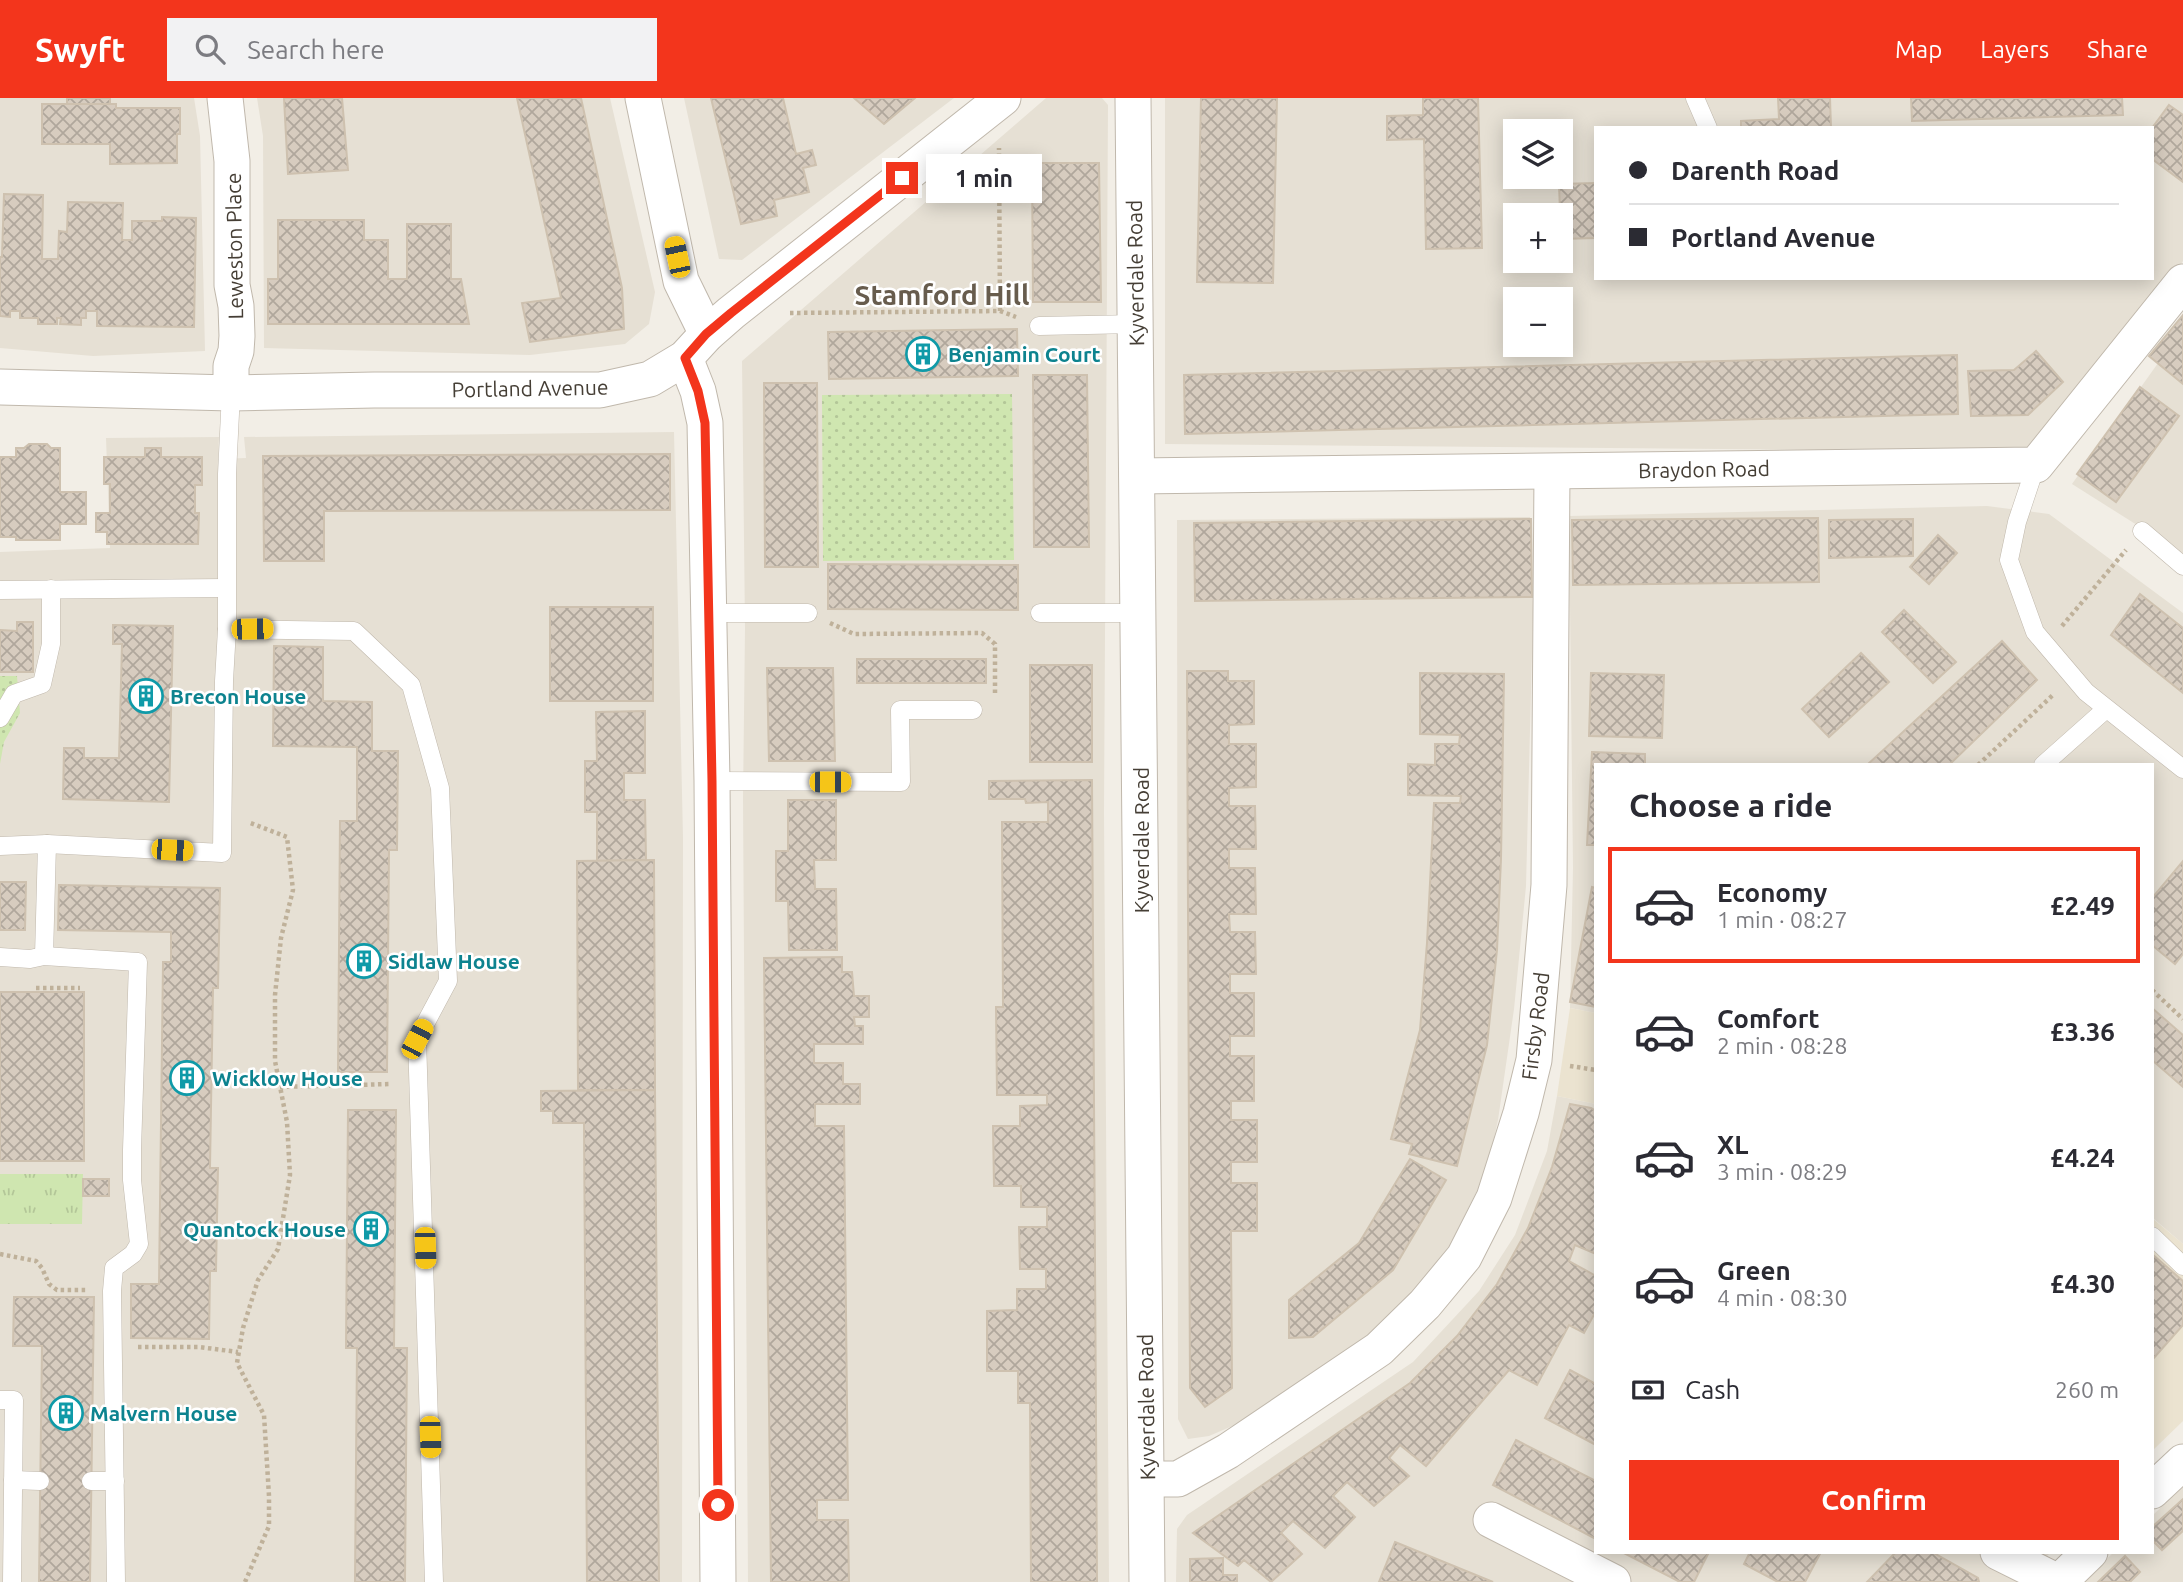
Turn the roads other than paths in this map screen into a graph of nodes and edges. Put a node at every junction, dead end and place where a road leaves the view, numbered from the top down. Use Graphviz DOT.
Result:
graph roads {
  1 [pos="225,98"];
  2 [pos="643,98"];
  3 [pos="1133,98"];
  4 [pos="1695,98"];
  5 [pos="1001,100"];
  6 [pos="1707,126"];
  7 [pos="2183,282"];
  8 [pos="1136,324"];
  9 [pos="1039,326"];
  10 [pos="696,346"];
  11 [pos="0,387"];
  12 [pos="231,393"];
  13 [pos="2036,465"];
  14 [pos="1552,472"];
  15 [pos="1137,476"];
  16 [pos="2142,531"];
  17 [pos="2183,566"];
  18 [pos="226,587"];
  19 [pos="51,589"];
  20 [pos="0,590"];
  21 [pos="709,613"];
  22 [pos="808,613"];
  23 [pos="1040,613"];
  24 [pos="1139,613"];
  25 [pos="227,629"];
  26 [pos="2106,709"];
  27 [pos="973,710"];
  28 [pos="0,718"];
  29 [pos="2045,763"];
  30 [pos="2183,769"];
  31 [pos="712,781"];
  32 [pos="47,844"];
  33 [pos="0,845"];
  34 [pos="44,956"];
  35 [pos="0,957"];
  36 [pos="2154,1238"];
  37 [pos="2183,1266"];
  38 [pos="0,1400"];
  39 [pos="2183,1462"];
  40 [pos="1147,1479"];
  41 [pos="13,1480"];
  42 [pos="40,1480"];
  43 [pos="91,1480"];
  44 [pos="115,1480"];
  45 [pos="2154,1490"];
  46 [pos="1491,1520"];
  47 [pos="2002,1554"];
  48 [pos="2088,1554"];
  49 [pos="12,1582"];
  50 [pos="116,1582"];
  51 [pos="434,1582"];
  52 [pos="718,1582"];
  53 [pos="1147,1582"];
  54 [pos="1612,1582"];
  55 [pos="2058,1582"];
  1 -- 12 [label="street, Leweston Place"];
  2 -- 10 [label="street"];
  3 -- 8 [label="street, Kyverdale Road"];
  4 -- 6 [label="lane"];
  5 -- 10 [label="street, Portland Avenue"];
  7 -- 13 [label="street"];
  8 -- 9 [label="lane"];
  8 -- 15 [label="street, Kyverdale Road"];
  10 -- 12 [label="street, Portland Avenue"];
  10 -- 21 [label="street"];
  11 -- 12 [label="street, Portland Avenue"];
  12 -- 18 [label="lane"];
  13 -- 14 [label="street, Braydon Road"];
  13 -- 26 [label="lane"];
  14 -- 15 [label="street, Braydon Road"];
  14 -- 40 [label="street, Firsby Road"];
  15 -- 24 [label="street, Kyverdale Road"];
  16 -- 17 [label="lane"];
  18 -- 19 [label="lane"];
  18 -- 25 [label="lane"];
  19 -- 20 [label="lane"];
  19 -- 28 [label="lane"];
  21 -- 22 [label="lane"];
  21 -- 31 [label="street"];
  23 -- 24 [label="lane"];
  24 -- 40 [label="street, Kyverdale Road"];
  25 -- 32 [label="lane"];
  25 -- 51 [label="lane"];
  26 -- 29 [label="lane"];
  26 -- 30 [label="lane"];
  27 -- 31 [label="lane"];
  31 -- 52 [label="street"];
  32 -- 33 [label="lane"];
  32 -- 34 [label="lane"];
  34 -- 35 [label="lane"];
  34 -- 44 [label="lane"];
  36 -- 37 [label="lane"];
  38 -- 41 [label="lane"];
  39 -- 45 [label="street"];
  40 -- 53 [label="street, Kyverdale Road"];
  41 -- 42 [label="lane"];
  41 -- 49 [label="lane"];
  43 -- 44 [label="lane"];
  44 -- 50 [label="lane"];
  46 -- 54 [label="street"];
  47 -- 55 [label="street"];
  48 -- 55 [label="street"];
}
